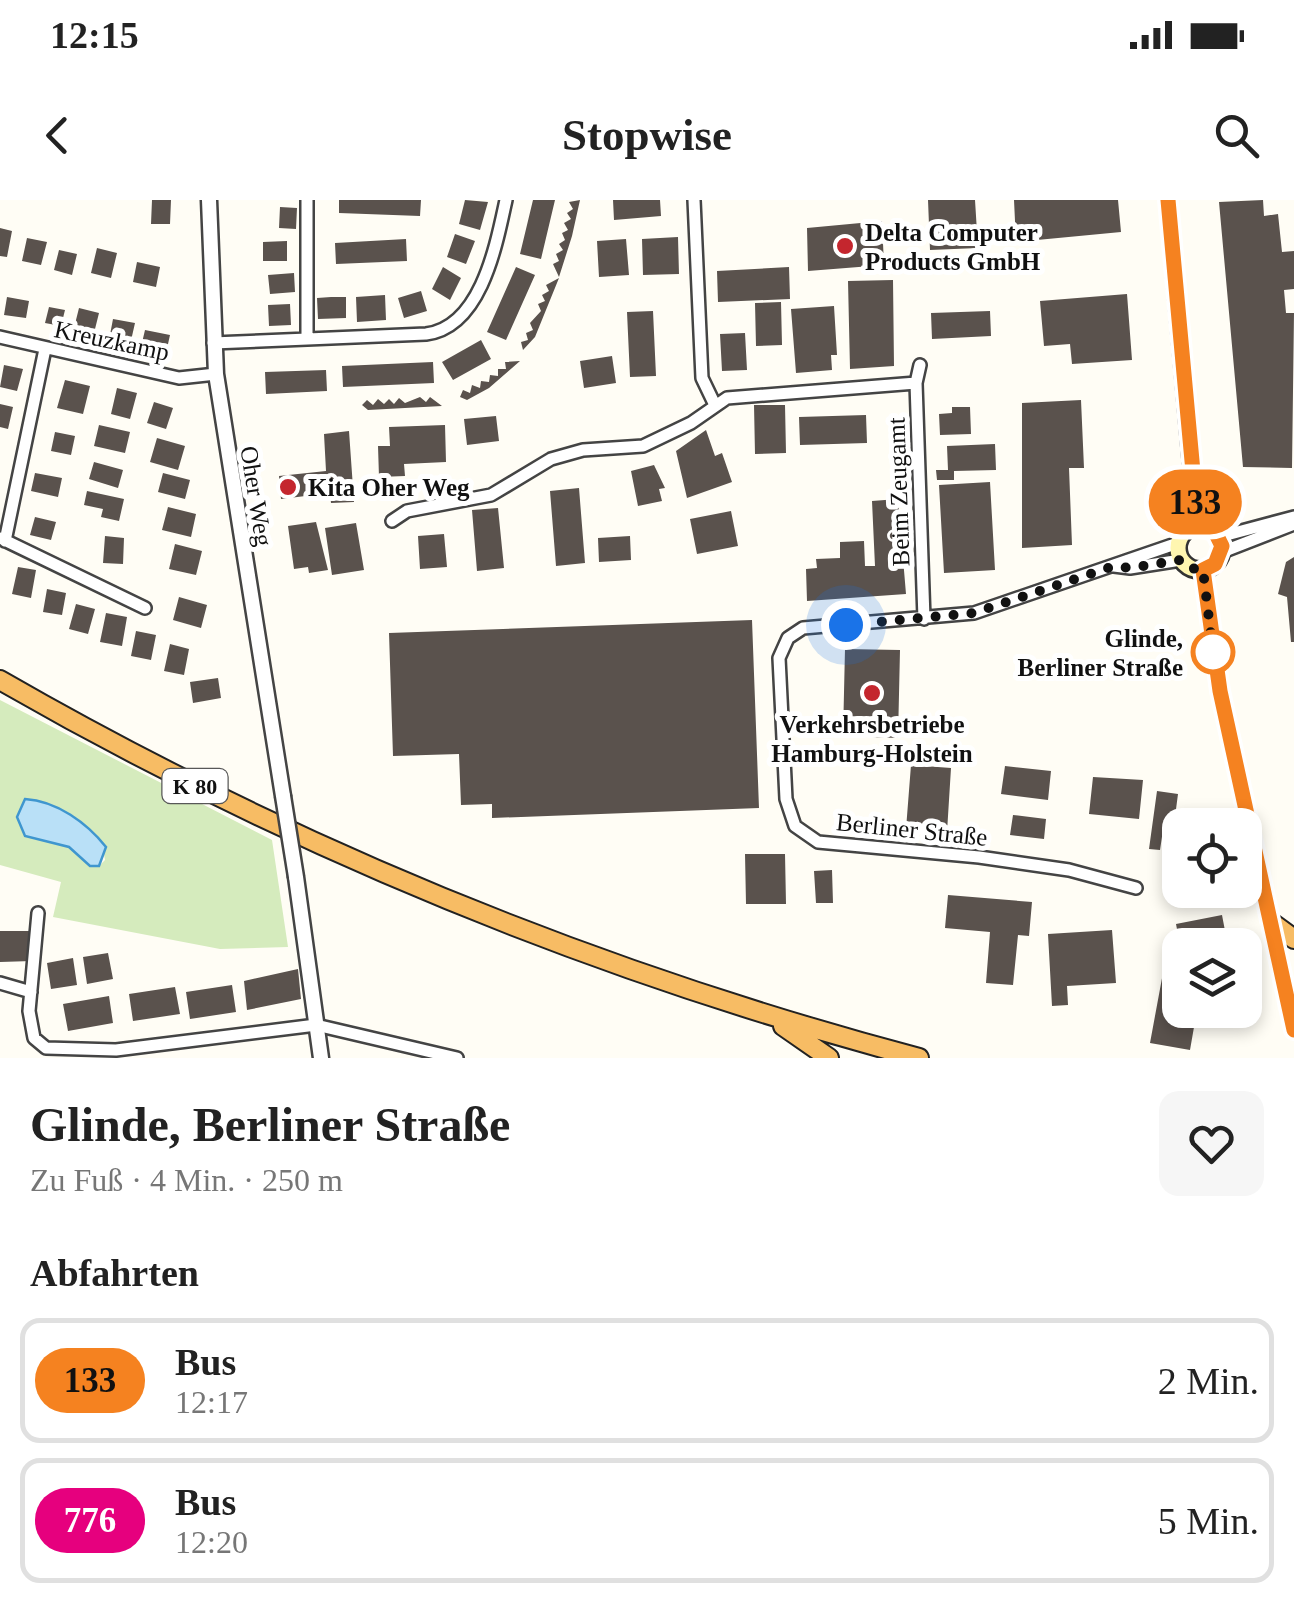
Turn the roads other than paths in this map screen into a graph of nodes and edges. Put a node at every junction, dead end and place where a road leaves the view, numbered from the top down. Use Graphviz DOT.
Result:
graph roads {
  1 [pos="209,200"];
  2 [pos="307,200"];
  3 [pos="506,200"];
  4 [pos="694,200"];
  5 [pos="1168,200"];
  6 [pos="0,338"];
  7 [pos="308,339"];
  8 [pos="213,343"];
  9 [pos="45,349"];
  10 [pos="920,365"];
  11 [pos="216,374"];
  12 [pos="916,383"];
  13 [pos="714,403"];
  14 [pos="1294,520"];
  15 [pos="392,521"];
  16 [pos="1198,526"];
  17 [pos="2,540"];
  18 [pos="1220,544"];
  19 [pos="1180,551"];
  20 [pos="1203,570"];
  21 [pos="145,608"];
  22 [pos="924,618"];
  23 [pos="0,680"];
  24 [pos="1136,888"];
  25 [pos="38,912"];
  26 [pos="1294,920"];
  27 [pos="1272,922"];
  28 [pos="1294,939"];
  29 [pos="0,982"];
  30 [pos="31,992"];
  31 [pos="1292,1000"];
  32 [pos="766,1015"];
  33 [pos="316,1025"];
  34 [pos="1294,1030"];
  35 [pos="321,1058"];
  36 [pos="456,1058"];
  37 [pos="829,1058"];
  38 [pos="919,1058"];
  1 -- 8 [label="street, Oher Weg"];
  2 -- 7 [label="street"];
  3 -- 7 [label="street"];
  4 -- 13 [label="street"];
  5 -- 16 [label="main road"];
  6 -- 9 [label="street, Kreuzkamp"];
  7 -- 8 [label="street"];
  8 -- 11 [label="street, Oher Weg"];
  9 -- 11 [label="street, Kreuzkamp"];
  9 -- 17 [label="street"];
  10 -- 12 [label="street, Beim Zeugamt"];
  11 -- 33 [label="street, Oher Weg, bridge"];
  12 -- 13 [label="street"];
  12 -- 22 [label="street, Beim Zeugamt"];
  13 -- 15 [label="street"];
  14 -- 18 [label="street"];
  16 -- 18 [label="main road"];
  16 -- 19 [label="main road"];
  17 -- 21 [label="street"];
  18 -- 20 [label="main road"];
  19 -- 20 [label="main road"];
  19 -- 22 [label="street, Berliner Straße"];
  20 -- 27 [label="main road"];
  22 -- 24 [label="street, Berliner Straße"];
  23 -- 32 [label="highway, K 80"];
  25 -- 30 [label="street"];
  26 -- 27 [label="highway"];
  27 -- 28 [label="highway"];
  27 -- 31 [label="main road"];
  29 -- 30 [label="street"];
  30 -- 33 [label="street"];
  31 -- 34 [label="main road"];
  32 -- 37 [label="highway"];
  32 -- 38 [label="highway, K 80"];
  33 -- 35 [label="street"];
  33 -- 36 [label="street"];
}
